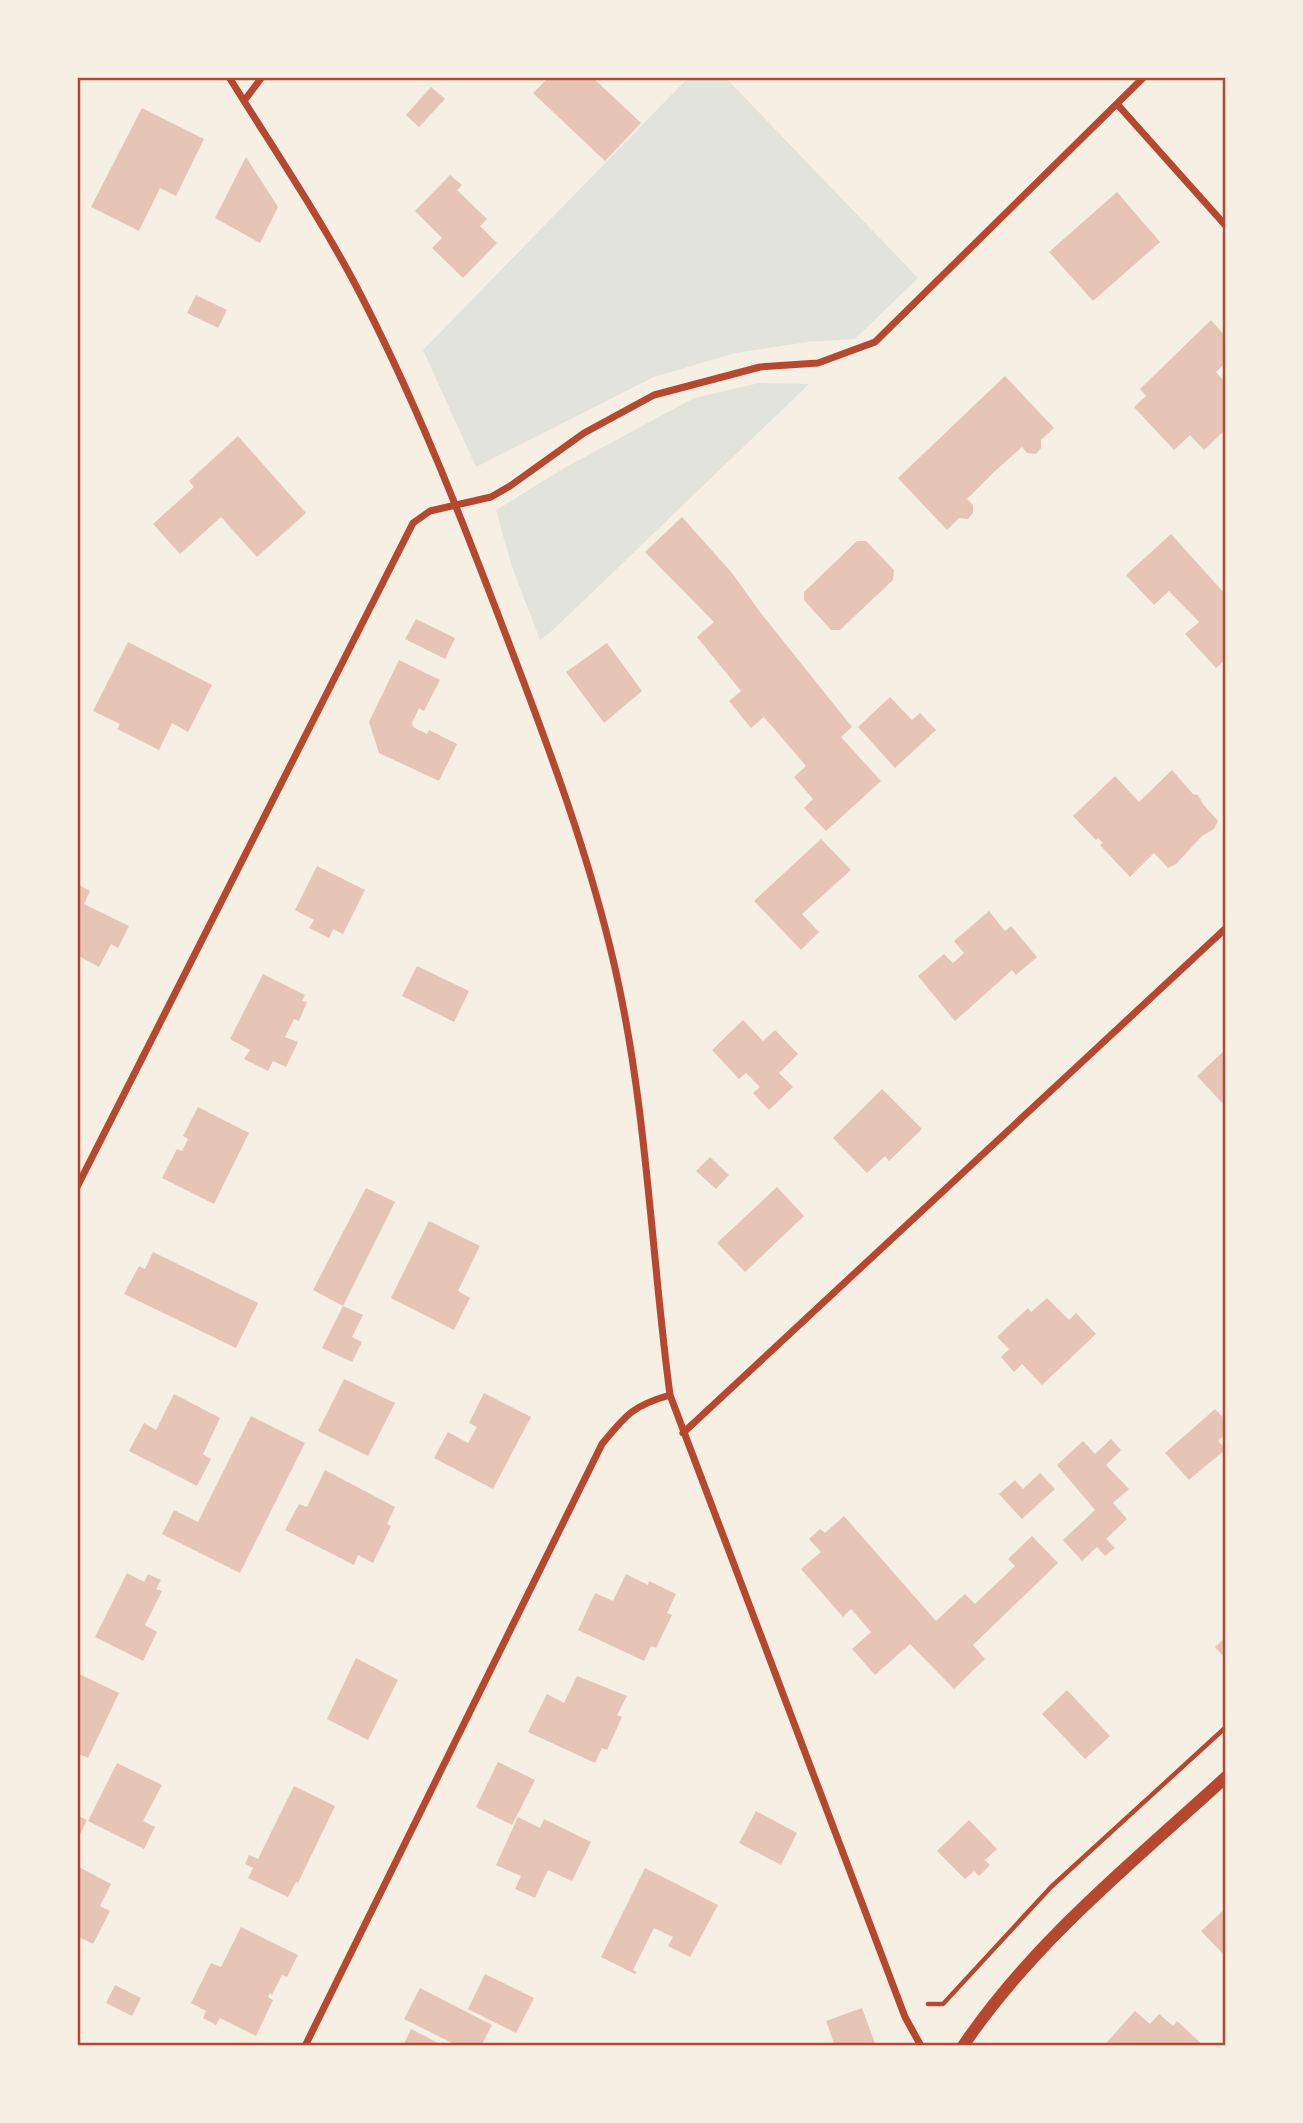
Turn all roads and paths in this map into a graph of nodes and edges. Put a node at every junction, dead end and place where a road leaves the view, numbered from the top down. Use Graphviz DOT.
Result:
graph roads {
  1 [pos="229,77"];
  2 [pos="262,77"];
  3 [pos="1144,77"];
  4 [pos="244,101"];
  5 [pos="1116,104"];
  6 [pos="1226,226"];
  7 [pos="457,505"];
  8 [pos="1226,928"];
  9 [pos="77,1187"];
  10 [pos="670,1395"];
  11 [pos="683,1433"];
  12 [pos="1226,1727"];
  13 [pos="1226,1777"];
  14 [pos="928,2004"];
  15 [pos="305,2046"];
  16 [pos="921,2046"];
  17 [pos="963,2046"];
  1 -- 4 [label="street"];
  2 -- 4 [label="street"];
  3 -- 5 [label="street"];
  4 -- 7 [label="street"];
  5 -- 6 [label="street"];
  5 -- 7 [label="street"];
  7 -- 9 [label="street"];
  7 -- 10 [label="street"];
  8 -- 11 [label="street"];
  10 -- 11 [label="street"];
  10 -- 15 [label="street"];
  11 -- 16 [label="street"];
  12 -- 14 [label="path"];
  13 -- 17 [label="street"];
}
